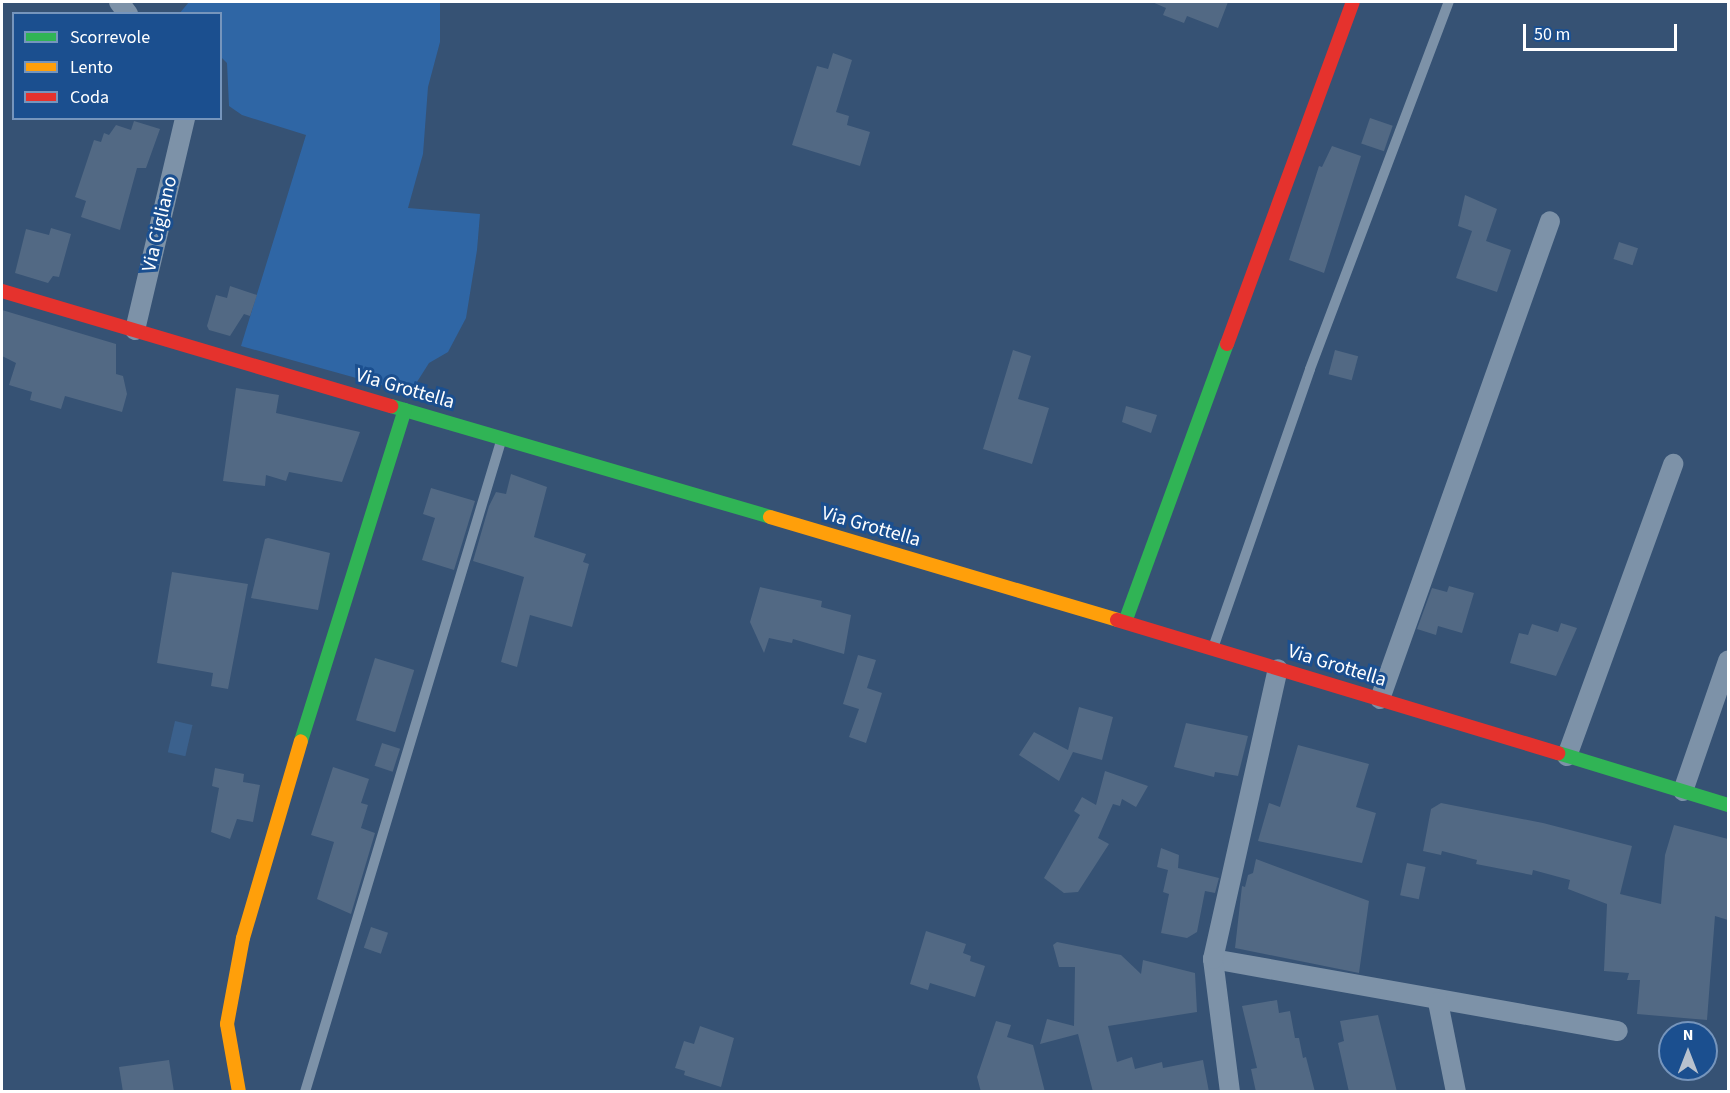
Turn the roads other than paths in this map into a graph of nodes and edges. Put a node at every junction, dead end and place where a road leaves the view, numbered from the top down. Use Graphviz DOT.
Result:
graph roads {
  1 [pos="1353,2"];
  2 [pos="1449,2"];
  3 [pos="185,120"];
  4 [pos="1550,221"];
  5 [pos="2,291"];
  6 [pos="135,330"];
  7 [pos="405,410"];
  8 [pos="502,438"];
  9 [pos="1673,465"];
  10 [pos="1125,622"];
  11 [pos="1212,649"];
  12 [pos="1728,661"];
  13 [pos="1278,669"];
  14 [pos="1380,699"];
  15 [pos="1567,756"];
  16 [pos="1683,791"];
  17 [pos="1728,805"];
  18 [pos="1213,959"];
  19 [pos="1438,1002"];
  20 [pos="1618,1031"];
  21 [pos="239,1092"];
  22 [pos="305,1092"];
  23 [pos="1230,1092"];
  24 [pos="1456,1092"];
  1 -- 10 [label="street"];
  2 -- 11 [label="lane"];
  3 -- 6 [label="street, Via Cigliano"];
  4 -- 14 [label="street"];
  5 -- 6 [label="street, Via Grottella"];
  6 -- 7 [label="street, Via Grottella"];
  7 -- 8 [label="street, Via Grottella"];
  7 -- 21 [label="street"];
  8 -- 10 [label="street, Via Grottella"];
  8 -- 22 [label="lane"];
  9 -- 15 [label="street"];
  10 -- 11 [label="street, Via Grottella"];
  11 -- 13 [label="street, Via Grottella"];
  12 -- 16 [label="street"];
  13 -- 14 [label="street, Via Grottella"];
  13 -- 18 [label="street"];
  14 -- 15 [label="street, Via Grottella"];
  15 -- 16 [label="street, Via Grottella"];
  16 -- 17 [label="street, Via Grottella"];
  18 -- 19 [label="street"];
  18 -- 23 [label="street"];
  19 -- 20 [label="street"];
  19 -- 24 [label="street"];
}
